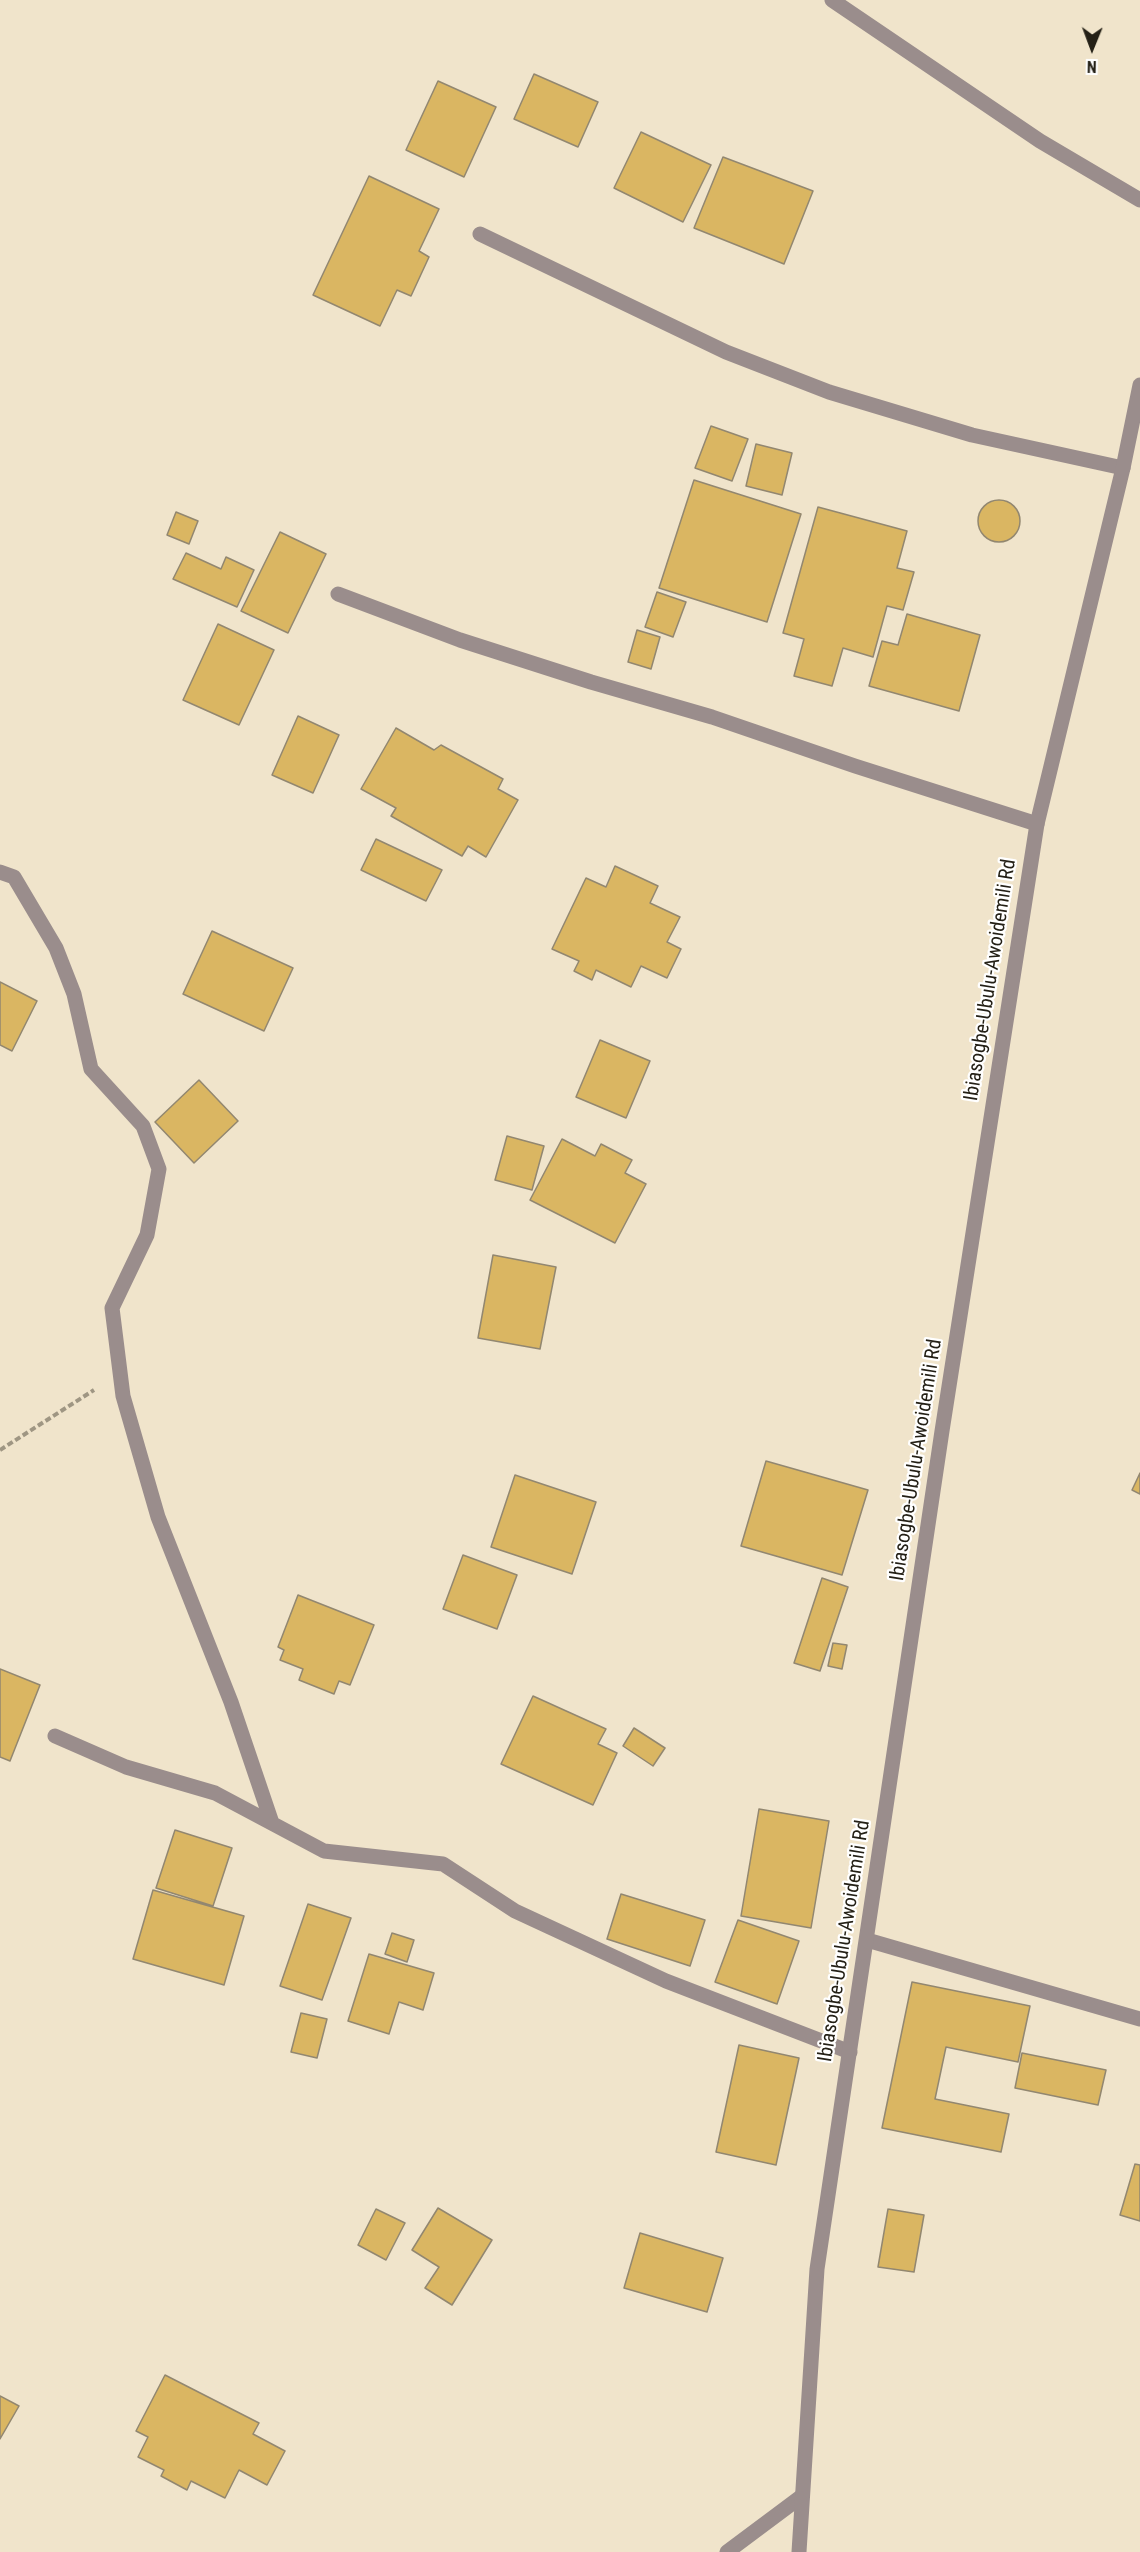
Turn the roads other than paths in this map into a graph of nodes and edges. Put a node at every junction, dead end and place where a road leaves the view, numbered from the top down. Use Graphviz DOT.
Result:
graph roads {
  1 [pos="832,0"];
  2 [pos="1140,200"];
  3 [pos="480,234"];
  4 [pos="1140,385"];
  5 [pos="1123,468"];
  6 [pos="338,594"];
  7 [pos="1037,824"];
  8 [pos="0,872"];
  9 [pos="55,1736"];
  10 [pos="272,1823"];
  11 [pos="867,1940"];
  12 [pos="1140,2019"];
  13 [pos="850,2052"];
  14 [pos="802,2496"];
  15 [pos="727,2552"];
  16 [pos="799,2552"];
  1 -- 2 [label="street"];
  3 -- 5 [label="street"];
  4 -- 5 [label="street, Ibiasogbe-Ubulu-Awoidemili Rd"];
  5 -- 7 [label="street, Ibiasogbe-Ubulu-Awoidemili Rd"];
  6 -- 7 [label="street"];
  7 -- 11 [label="street, Ibiasogbe-Ubulu-Awoidemili Rd"];
  8 -- 10 [label="street"];
  9 -- 10 [label="street"];
  10 -- 13 [label="street"];
  11 -- 12 [label="street"];
  11 -- 13 [label="street, Ibiasogbe-Ubulu-Awoidemili Rd"];
  13 -- 14 [label="street, Ibiasogbe-Ubulu-Awoidemili Rd"];
  14 -- 15 [label="street"];
  14 -- 16 [label="street, Ibiasogbe-Ubulu-Awoidemili Rd"];
}
